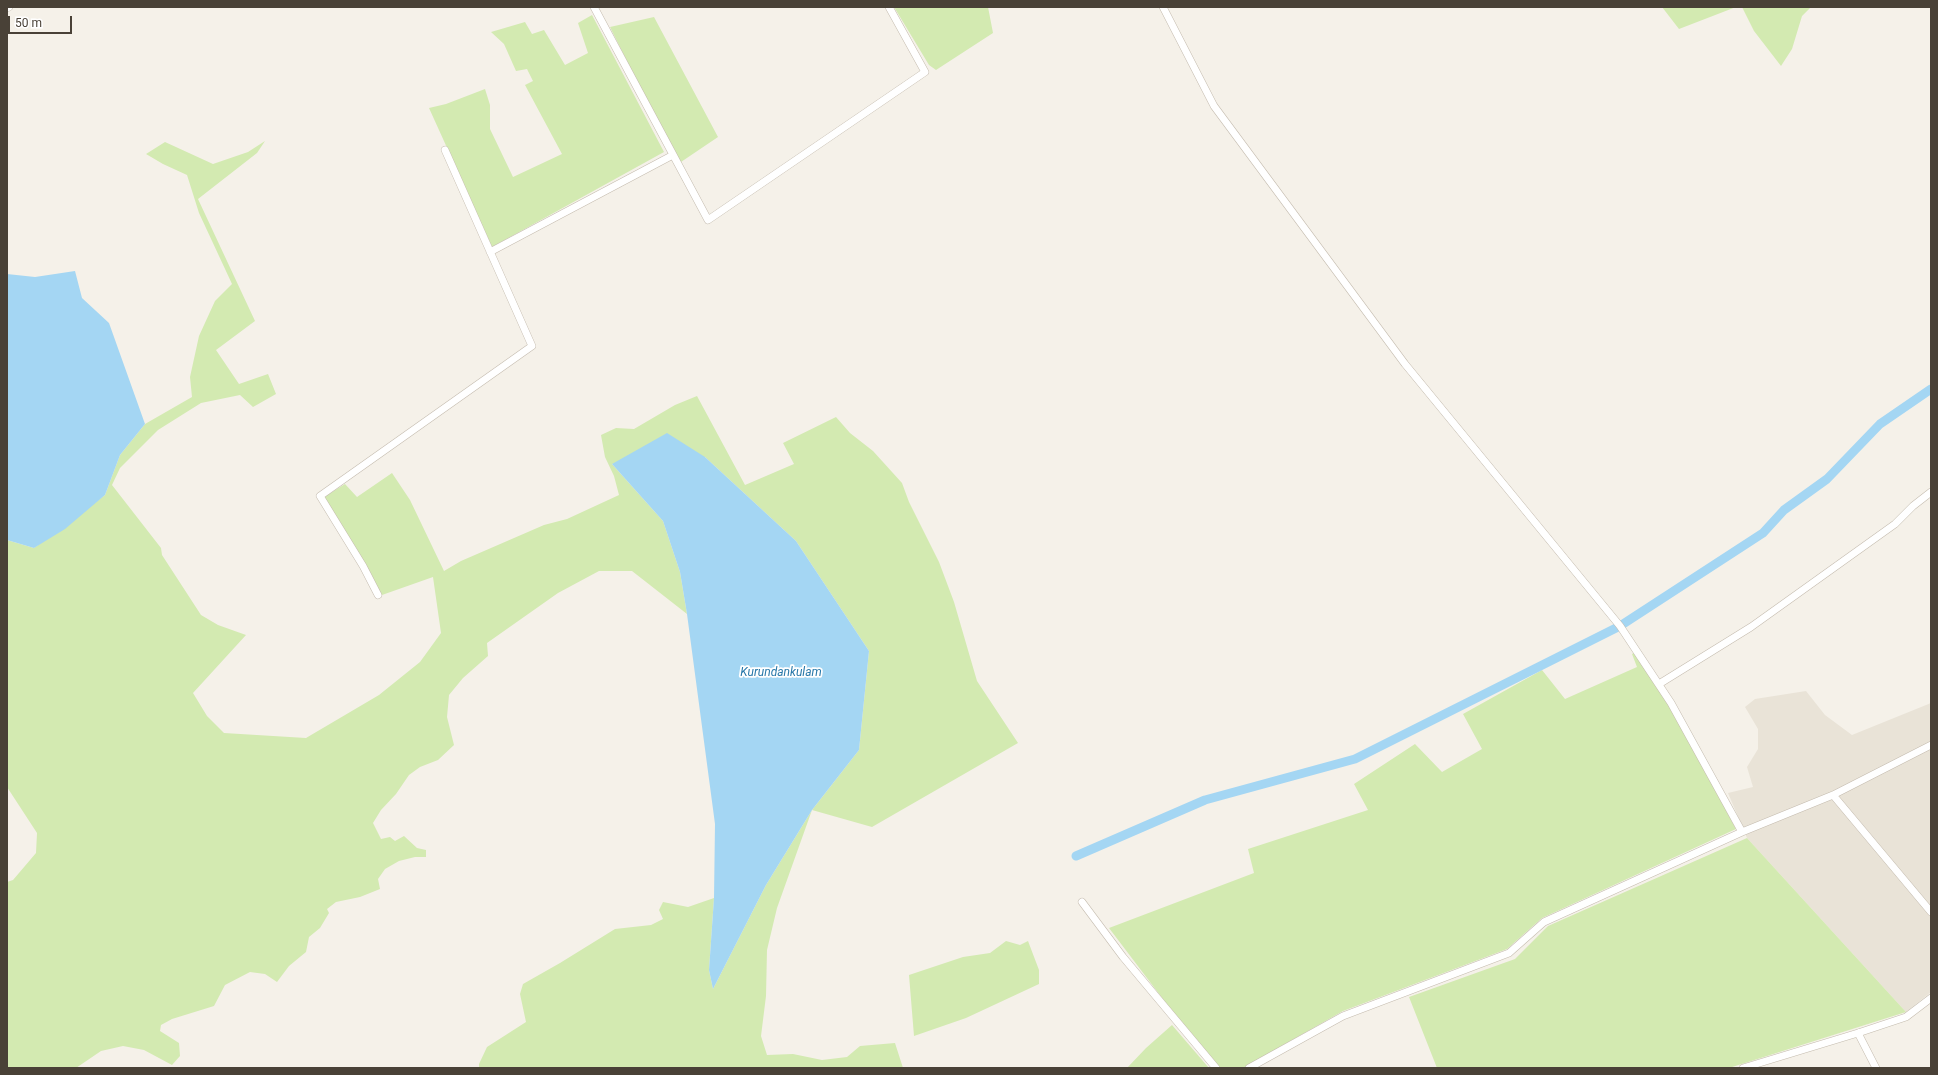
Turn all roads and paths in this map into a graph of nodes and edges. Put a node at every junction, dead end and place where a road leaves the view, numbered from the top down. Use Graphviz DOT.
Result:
graph roads {
  1 [pos="594,7"];
  2 [pos="889,7"];
  3 [pos="1163,7"];
  4 [pos="445,150"];
  5 [pos="673,155"];
  6 [pos="490,252"];
  7 [pos="1931,492"];
  8 [pos="378,595"];
  9 [pos="1659,684"];
  10 [pos="1931,745"];
  11 [pos="1833,795"];
  12 [pos="1742,832"];
  13 [pos="1082,902"];
  14 [pos="1931,912"];
  15 [pos="1931,998"];
  16 [pos="1858,1033"];
  17 [pos="1747,1067"];
  18 [pos="1216,1068"];
  19 [pos="1249,1068"];
  20 [pos="1876,1068"];
  1 -- 5 [label="street"];
  2 -- 5 [label="street"];
  3 -- 9 [label="street"];
  4 -- 6 [label="street"];
  5 -- 6 [label="street"];
  6 -- 8 [label="street"];
  7 -- 9 [label="street"];
  9 -- 12 [label="street"];
  10 -- 11 [label="street"];
  11 -- 12 [label="street"];
  11 -- 14 [label="street"];
  12 -- 19 [label="street"];
  13 -- 18 [label="street"];
  15 -- 16 [label="street"];
  16 -- 17 [label="street"];
  16 -- 20 [label="street"];
}
